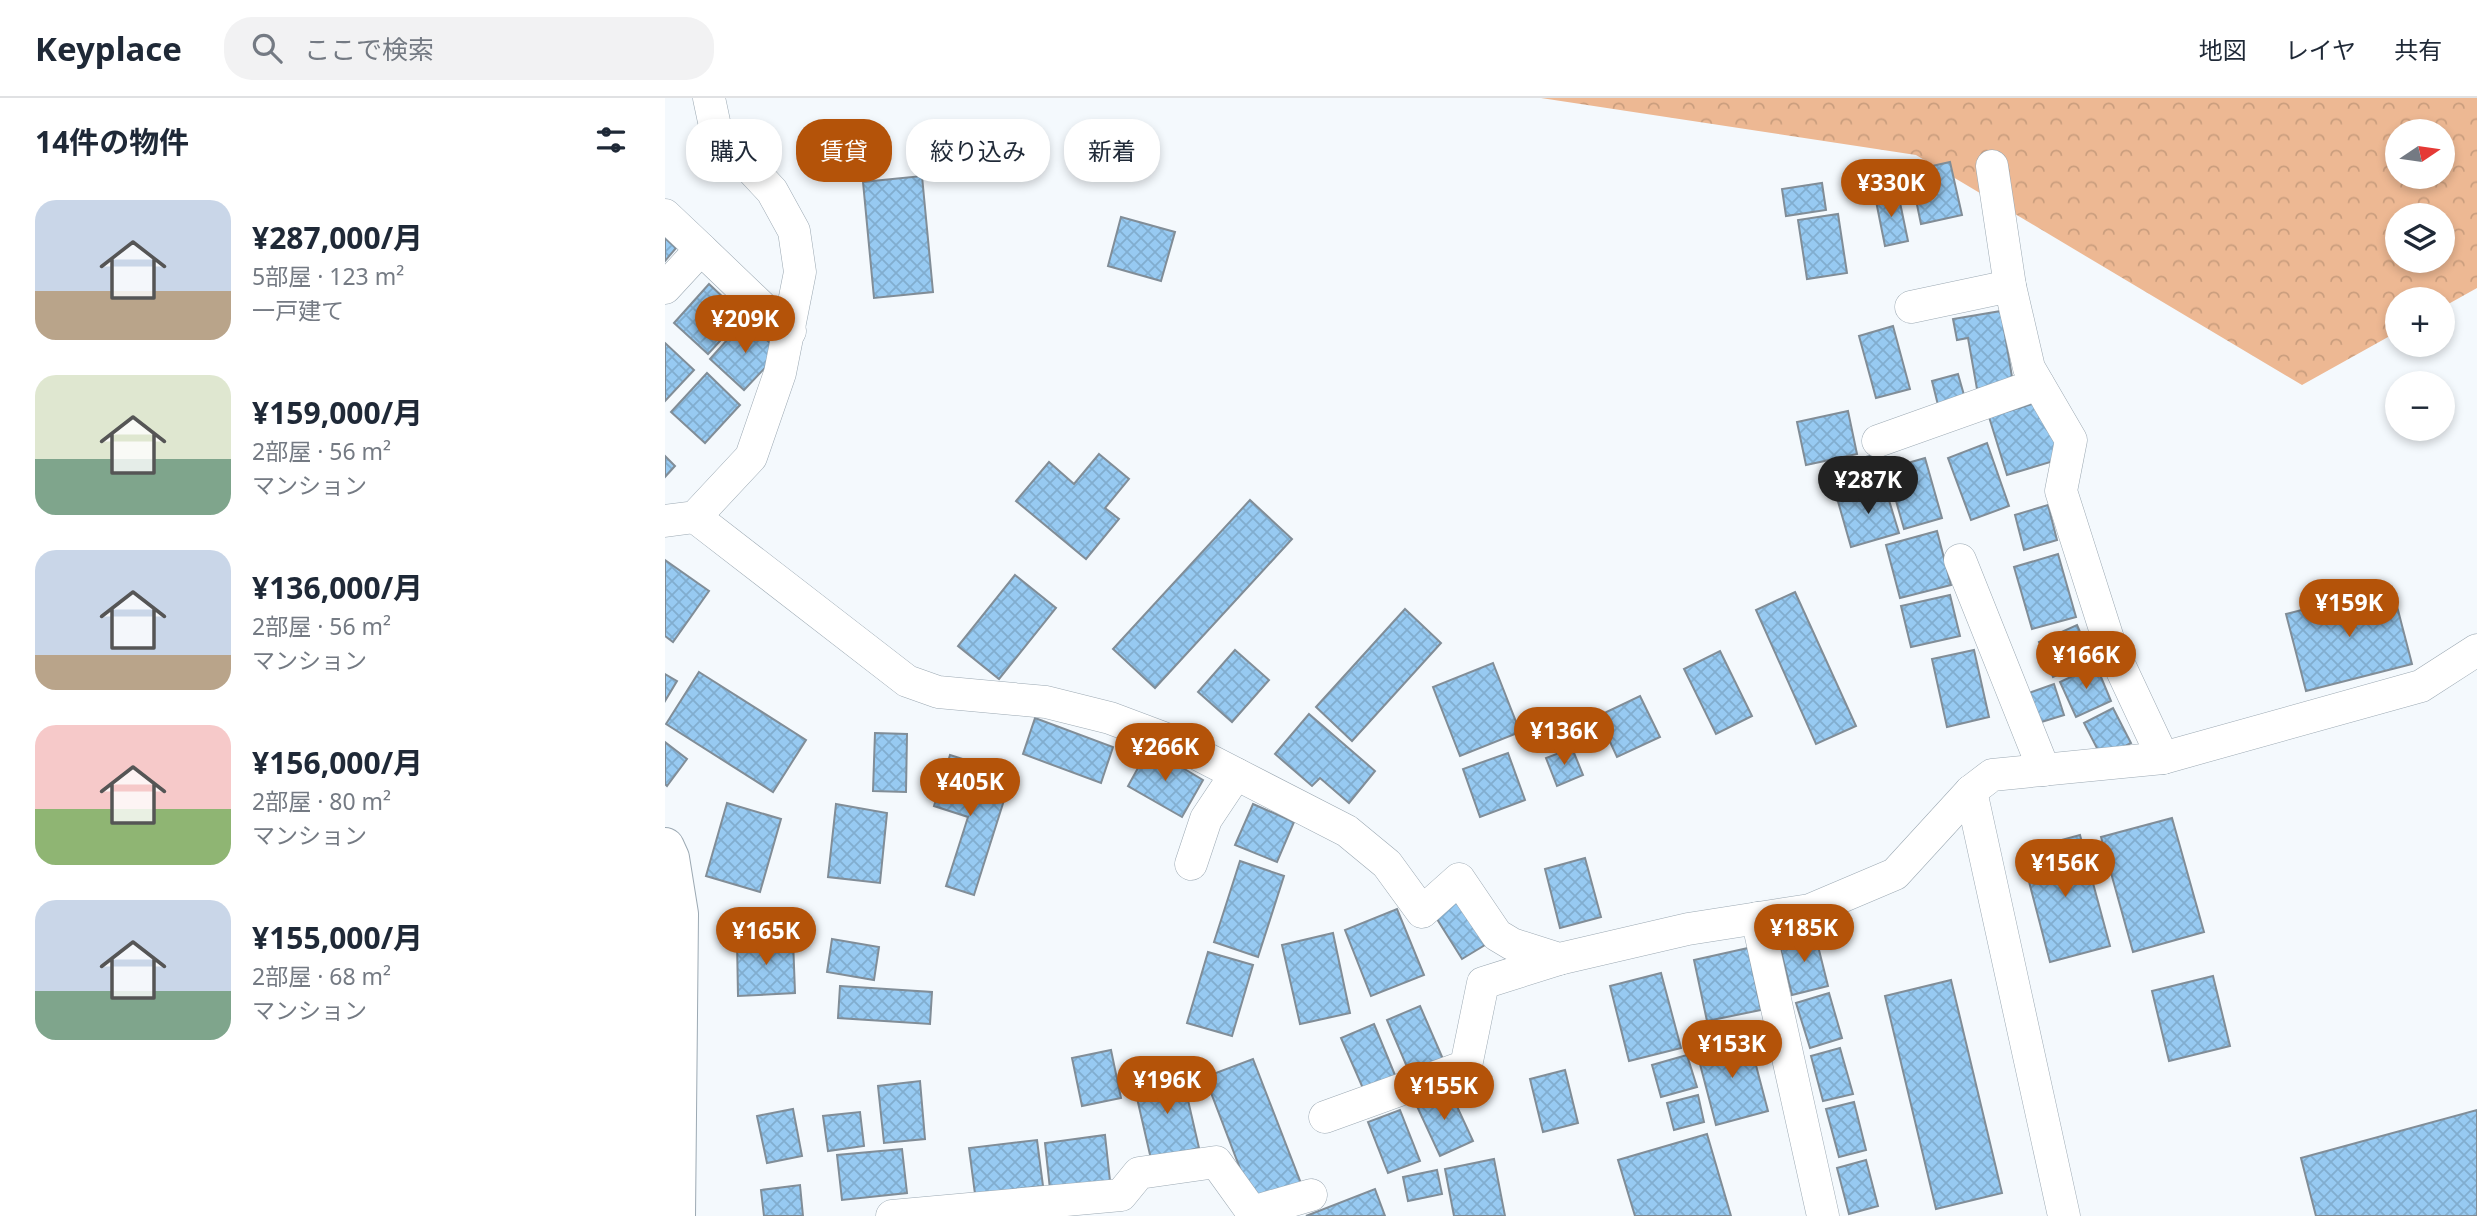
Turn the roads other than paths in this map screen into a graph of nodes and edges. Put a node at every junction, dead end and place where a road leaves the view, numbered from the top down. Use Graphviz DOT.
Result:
graph roads {
  1 [pos="709,98"];
  2 [pos="1992,166"];
  3 [pos="665,215"];
  4 [pos="701,249"];
  5 [pos="2010,286"];
  6 [pos="665,288"];
  7 [pos="1910,307"];
  8 [pos="790,331"];
  9 [pos="2038,384"];
  10 [pos="1878,441"];
  11 [pos="680,519"];
  12 [pos="1960,560"];
  13 [pos="2477,650"];
  14 [pos="2163,758"];
  15 [pos="2044,770"];
  16 [pos="1236,774"];
  17 [pos="1971,791"];
  18 [pos="665,847"];
  19 [pos="1191,864"];
  20 [pos="1757,918"];
  21 [pos="1559,959"];
  22 [pos="1325,1116"];
  23 [pos="1311,1195"];
  24 [pos="985,1212"];
  25 [pos="676,1216"];
  26 [pos="892,1216"];
  27 [pos="1823,1216"];
  28 [pos="2064,1216"];
  1 -- 8 [label="street"];
  2 -- 5 [label="street"];
  3 -- 4 [label="street"];
  4 -- 6 [label="street"];
  4 -- 8 [label="street"];
  5 -- 7 [label="street"];
  5 -- 9 [label="street"];
  8 -- 11 [label="street"];
  9 -- 10 [label="street"];
  9 -- 14 [label="street"];
  11 -- 16 [label="street"];
  12 -- 15 [label="street"];
  13 -- 14 [label="street"];
  14 -- 15 [label="street"];
  15 -- 17 [label="street"];
  16 -- 19 [label="street"];
  16 -- 21 [label="street"];
  17 -- 20 [label="street"];
  17 -- 28 [label="street"];
  18 -- 25 [label="main road"];
  20 -- 21 [label="street"];
  20 -- 27 [label="street"];
  21 -- 22 [label="street"];
  23 -- 24 [label="street"];
  24 -- 26 [label="street"];
}
